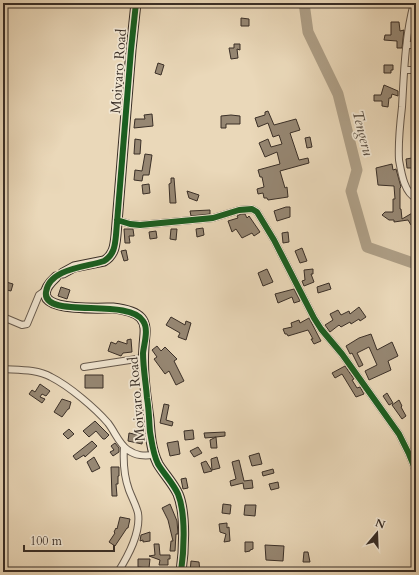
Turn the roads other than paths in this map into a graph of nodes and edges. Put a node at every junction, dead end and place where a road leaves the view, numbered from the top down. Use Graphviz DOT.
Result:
graph roads {
  1 [pos="136,3"];
  2 [pos="414,3"];
  3 [pos="407,45"];
  4 [pos="416,45"];
  5 [pos="405,70"];
  6 [pos="416,70"];
  7 [pos="416,198"];
  8 [pos="117,220"];
  9 [pos="46,290"];
  10 [pos="3,317"];
  11 [pos="143,358"];
  12 [pos="84,367"];
  13 [pos="3,369"];
  14 [pos="124,447"];
  15 [pos="154,455"];
  16 [pos="416,471"];
  17 [pos="118,572"];
  18 [pos="181,572"];
  1 -- 8 [label="street, Moivaro Road"];
  2 -- 3 [label="street"];
  3 -- 4 [label="street"];
  3 -- 5 [label="street"];
  5 -- 6 [label="street"];
  5 -- 7 [label="street"];
  8 -- 9 [label="street, Moivaro Road"];
  8 -- 16 [label="street"];
  9 -- 10 [label="street"];
  9 -- 11 [label="street, Moivaro Road"];
  11 -- 12 [label="street"];
  11 -- 15 [label="street, Moivaro Road"];
  13 -- 14 [label="street"];
  14 -- 15 [label="street"];
  14 -- 17 [label="street"];
  15 -- 18 [label="street, Moivaro Road"];
}
